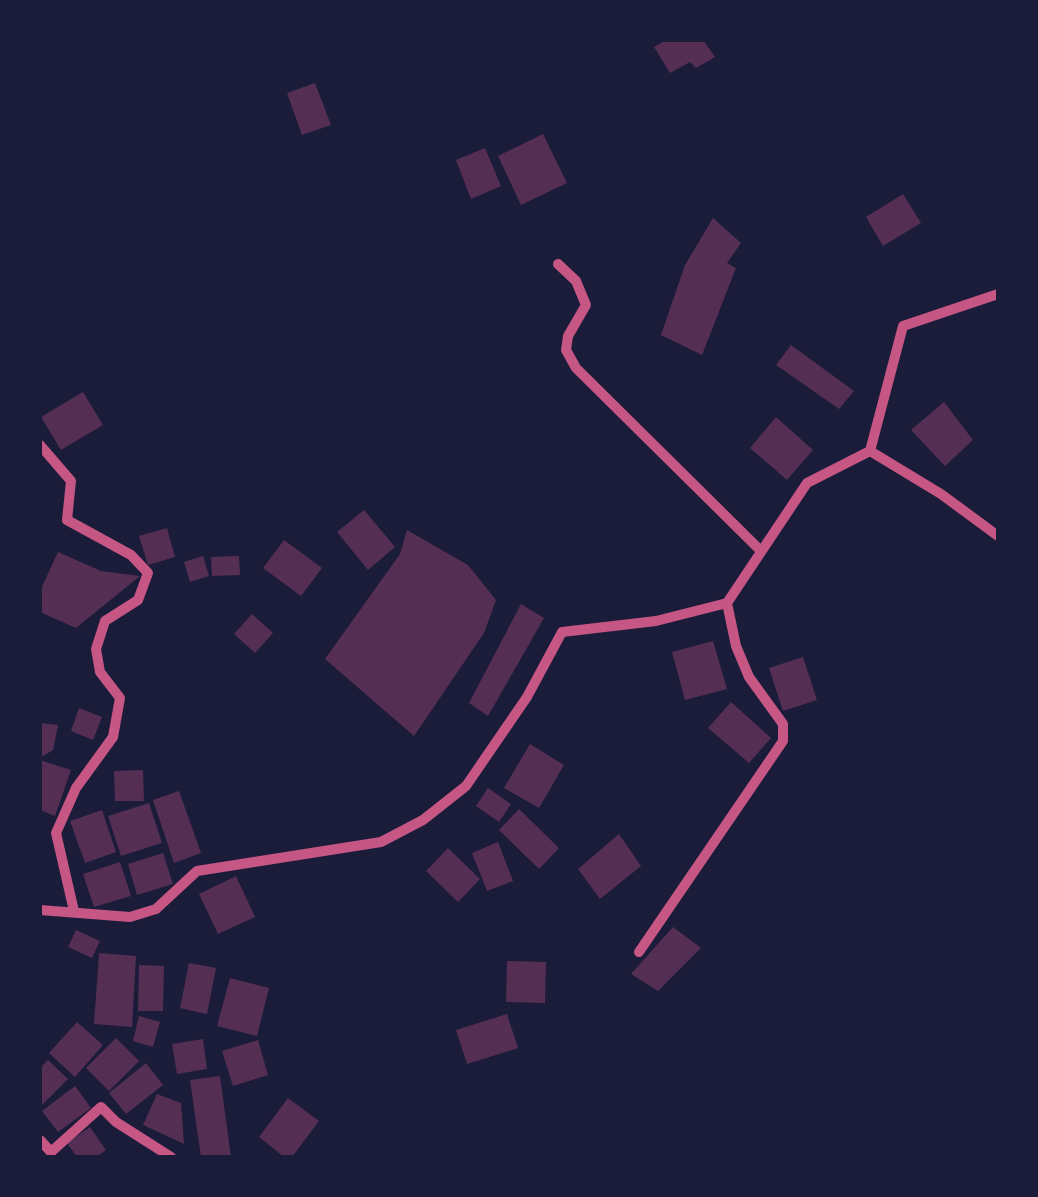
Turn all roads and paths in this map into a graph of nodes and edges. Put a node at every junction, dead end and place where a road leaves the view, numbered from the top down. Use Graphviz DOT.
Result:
graph roads {
  1 [pos="558,264"];
  2 [pos="998,294"];
  3 [pos="40,444"];
  4 [pos="870,450"];
  5 [pos="998,536"];
  6 [pos="761,551"];
  7 [pos="727,603"];
  8 [pos="40,910"];
  9 [pos="74,912"];
  10 [pos="639,952"];
  11 [pos="40,1140"];
  12 [pos="171,1157"];
  1 -- 6 [label="street"];
  2 -- 4 [label="street"];
  3 -- 9 [label="street"];
  4 -- 5 [label="street"];
  4 -- 6 [label="street"];
  6 -- 7 [label="street"];
  7 -- 9 [label="street"];
  7 -- 10 [label="street"];
  8 -- 9 [label="street"];
  11 -- 12 [label="street"];
}
